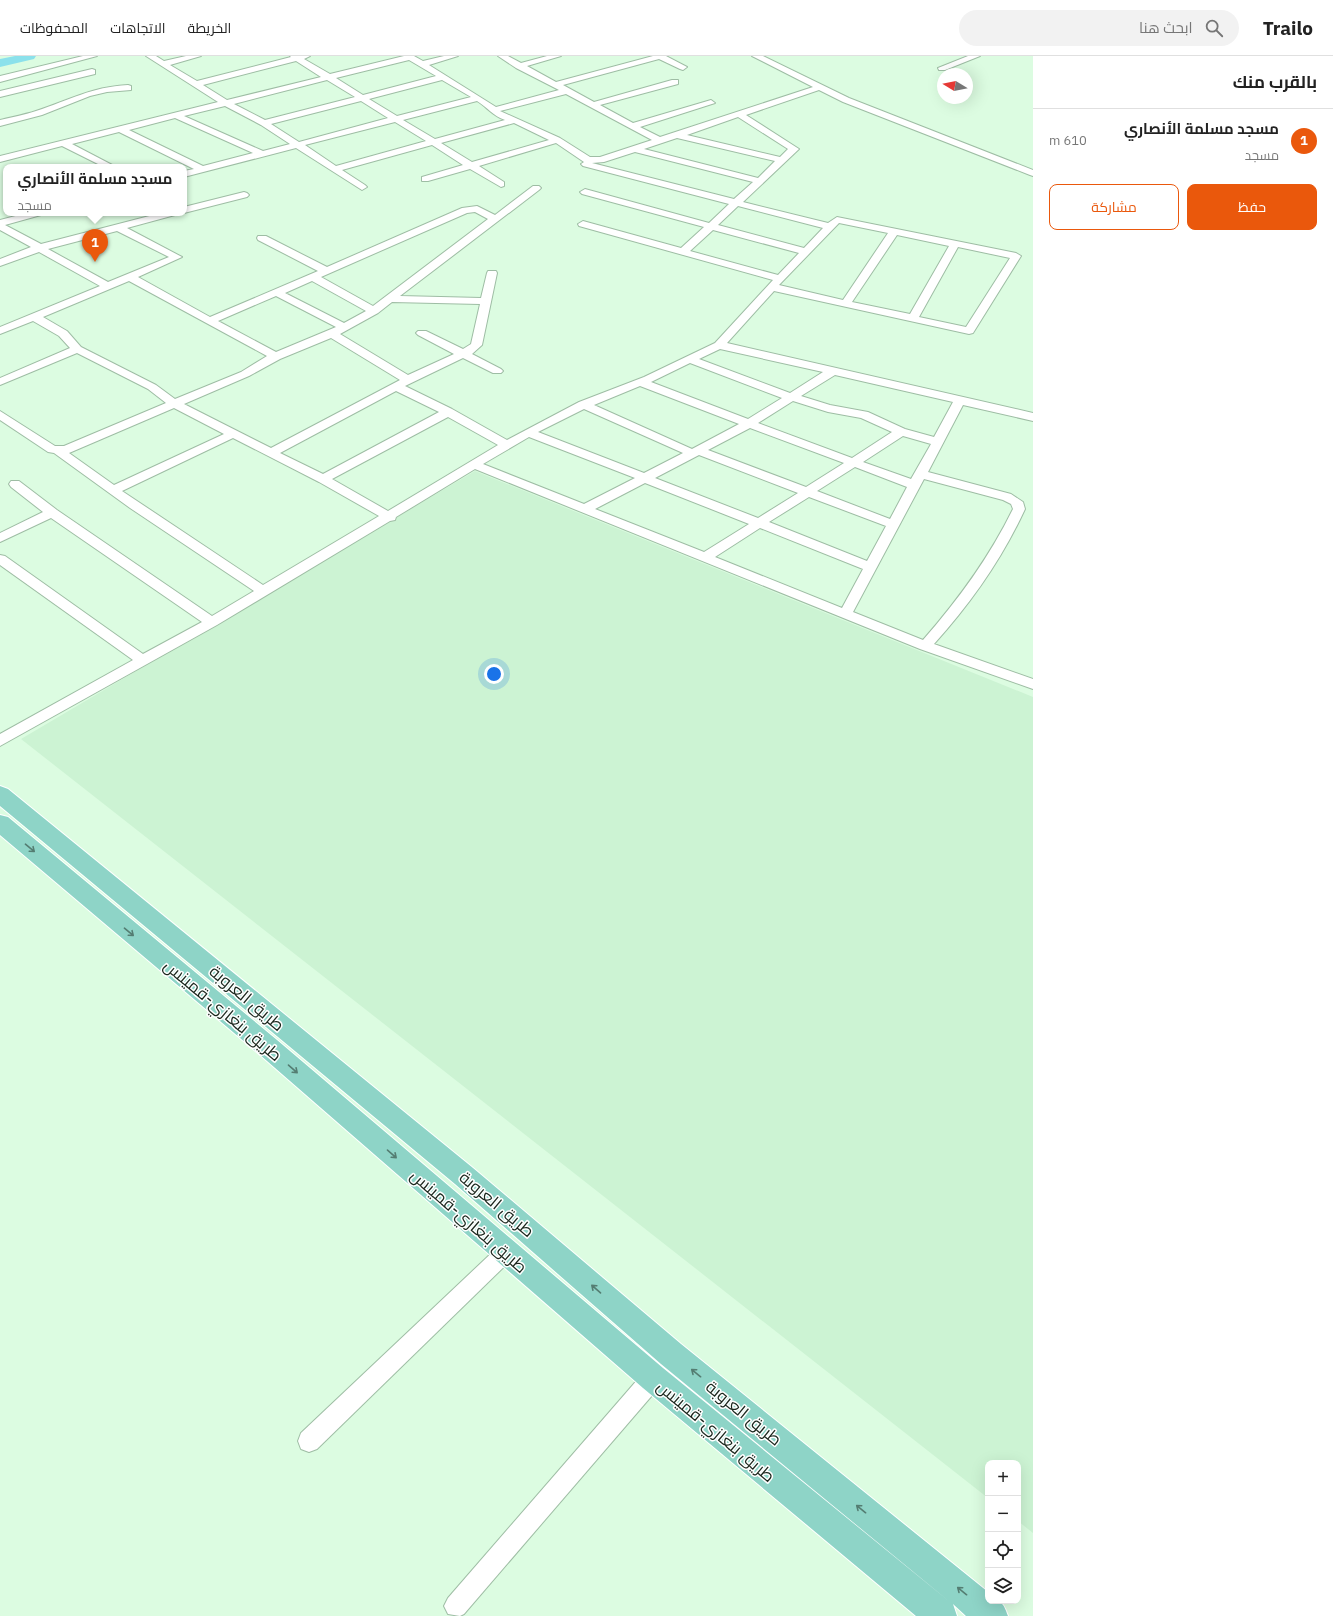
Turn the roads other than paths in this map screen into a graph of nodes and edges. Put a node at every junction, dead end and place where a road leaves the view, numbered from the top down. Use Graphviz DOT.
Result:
graph roads {
  1 [pos="93,56"];
  2 [pos="150,56"];
  3 [pos="197,56"];
  4 [pos="454,56"];
  5 [pos="502,56"];
  6 [pos="557,56"];
  7 [pos="660,56"];
  8 [pos="756,56"];
  9 [pos="976,56"];
  10 [pos="299,57"];
  11 [pos="409,57"];
  12 [pos="164,64"];
  13 [pos="423,64"];
  14 [pos="519,66"];
  15 [pos="683,67"];
  16 [pos="942,68"];
  17 [pos="92,72"];
  18 [pos="328,77"];
  19 [pos="444,77"];
  20 [pos="0,79"];
  21 [pos="675,82"];
  22 [pos="197,84"];
  23 [pos="554,85"];
  24 [pos="821,87"];
  25 [pos="128,88"];
  26 [pos="566,92"];
  27 [pos="0,94"];
  28 [pos="478,98"];
  29 [pos="362,99"];
  30 [pos="226,103"];
  31 [pos="711,103"];
  32 [pos="592,105"];
  33 [pos="494,110"];
  34 [pos="739,114"];
  35 [pos="177,116"];
  36 [pos="396,120"];
  37 [pos="515,120"];
  38 [pos="0,123"];
  39 [pos="264,123"];
  40 [pos="632,126"];
  41 [pos="122,130"];
  42 [pos="677,135"];
  43 [pos="557,140"];
  44 [pos="660,141"];
  45 [pos="432,142"];
  46 [pos="64,144"];
  47 [pos="298,145"];
  48 [pos="635,149"];
  49 [pos="0,151"];
  50 [pos="262,154"];
  51 [pos="4,158"];
  52 [pos="782,160"];
  53 [pos="19,164"];
  54 [pos="105,164"];
  55 [pos="586,164"];
  56 [pos="472,166"];
  57 [pos="202,169"];
  58 [pos="335,169"];
  59 [pos="187,173"];
  60 [pos="1033,173"];
  61 [pos="424,179"];
  62 [pos="760,181"];
  63 [pos="501,184"];
  64 [pos="362,187"];
  65 [pos="536,188"];
  66 [pos="585,192"];
  67 [pos="244,195"];
  68 [pos="737,203"];
  69 [pos="187,209"];
  70 [pos="28,216"];
  71 [pos="156,216"];
  72 [pos="495,219"];
  73 [pos="583,224"];
  74 [pos="0,225"];
  75 [pos="712,226"];
  76 [pos="117,227"];
  77 [pos="830,227"];
  78 [pos="895,231"];
  79 [pos="262,238"];
  80 [pos="955,244"];
  81 [pos="39,248"];
  82 [pos="684,251"];
  83 [pos="806,252"];
  84 [pos="0,263"];
  85 [pos="326,271"];
  86 [pos="492,272"];
  87 [pos="313,276"];
  88 [pos="130,277"];
  89 [pos="780,279"];
  90 [pos="108,286"];
  91 [pos="772,288"];
  92 [pos="276,292"];
  93 [pos="390,299"];
  94 [pos="486,301"];
  95 [pos="845,304"];
  96 [pos="374,310"];
  97 [pos="34,317"];
  98 [pos="913,318"];
  99 [pos="209,321"];
  100 [pos="344,327"];
  101 [pos="0,331"];
  102 [pos="422,333"];
  103 [pos="332,334"];
  104 [pos="719,345"];
  105 [pos="77,349"];
  106 [pos="462,354"];
  107 [pos="274,356"];
  108 [pos="691,360"];
  109 [pos="497,371"];
  110 [pos="834,371"];
  111 [pos="408,380"];
  112 [pos="0,382"];
  113 [pos="640,382"];
  114 [pos="397,387"];
  115 [pos="791,396"];
  116 [pos="960,400"];
  117 [pos="174,404"];
  118 [pos="583,404"];
  119 [pos="448,412"];
  120 [pos="0,415"];
  121 [pos="1033,417"];
  122 [pos="749,424"];
  123 [pos="528,432"];
  124 [pos="902,432"];
  125 [pos="232,434"];
  126 [pos="938,442"];
  127 [pos="507,444"];
  128 [pos="59,450"];
  129 [pos="270,453"];
  130 [pos="697,453"];
  131 [pos="854,463"];
  132 [pos="475,465"];
  133 [pos="646,478"];
  134 [pos="918,479"];
  135 [pos="323,480"];
  136 [pos="15,484"];
  137 [pos="113,490"];
  138 [pos="810,492"];
  139 [pos="585,509"];
  140 [pos="52,513"];
  141 [pos="390,516"];
  142 [pos="760,523"];
  143 [pos="894,525"];
  144 [pos="0,538"];
  145 [pos="706,557"];
  146 [pos="0,559"];
  147 [pos="871,567"];
  148 [pos="263,591"];
  149 [pos="846,613"];
  150 [pos="212,622"];
  151 [pos="925,646"];
  152 [pos="143,661"];
  153 [pos="1033,684"];
  154 [pos="0,741"];
  155 [pos="0,794"];
  156 [pos="0,823"];
  157 [pos="506,1252"];
  158 [pos="653,1378"];
  159 [pos="309,1441"];
  160 [pos="456,1606"];
  161 [pos="941,1616"];
  162 [pos="992,1616"];
  1 -- 20 [label="street"];
  2 -- 12 [label="street"];
  3 -- 12 [label="street"];
  4 -- 13 [label="street"];
  5 -- 14 [label="street"];
  6 -- 14 [label="street"];
  7 -- 15 [label="street"];
  7 -- 23 [label="street"];
  8 -- 24 [label="street"];
  9 -- 16 [label="street"];
  10 -- 18 [label="street"];
  10 -- 22 [label="street"];
  11 -- 13 [label="street"];
  11 -- 18 [label="street"];
  12 -- 22 [label="street"];
  13 -- 19 [label="street"];
  14 -- 23 [label="street"];
  17 -- 27 [label="street"];
  18 -- 29 [label="street"];
  18 -- 30 [label="street"];
  19 -- 28 [label="street"];
  19 -- 29 [label="street"];
  21 -- 32 [label="street"];
  22 -- 30 [label="street"];
  23 -- 26 [label="street"];
  24 -- 34 [label="street"];
  24 -- 60 [label="street"];
  25 -- 38 [label="street"];
  26 -- 32 [label="street"];
  26 -- 33 [label="street"];
  28 -- 33 [label="street"];
  28 -- 36 [label="street"];
  29 -- 36 [label="street"];
  29 -- 39 [label="street"];
  30 -- 35 [label="street"];
  30 -- 39 [label="street"];
  31 -- 40 [label="street"];
  32 -- 40 [label="street"];
  33 -- 37 [label="street"];
  34 -- 42 [label="street"];
  34 -- 52 [label="street"];
  35 -- 41 [label="street"];
  35 -- 50 [label="street"];
  36 -- 45 [label="street"];
  36 -- 47 [label="street"];
  37 -- 43 [label="street"];
  37 -- 45 [label="street"];
  39 -- 47 [label="street"];
  40 -- 44 [label="street"];
  41 -- 46 [label="street"];
  41 -- 57 [label="street"];
  42 -- 44 [label="street"];
  42 -- 52 [label="street"];
  43 -- 48 [label="street"];
  43 -- 56 [label="street"];
  44 -- 48 [label="street"];
  45 -- 56 [label="street"];
  45 -- 58 [label="street"];
  46 -- 51 [label="street"];
  46 -- 54 [label="street"];
  47 -- 50 [label="street"];
  47 -- 58 [label="street"];
  48 -- 62 [label="street"];
  49 -- 51 [label="street"];
  50 -- 57 [label="street"];
  51 -- 53 [label="street"];
  52 -- 62 [label="street"];
  55 -- 68 [label="street"];
  56 -- 61 [label="street"];
  56 -- 63 [label="street"];
  57 -- 59 [label="street"];
  58 -- 64 [label="street"];
  62 -- 68 [label="street"];
  65 -- 72 [label="street"];
  66 -- 75 [label="street"];
  67 -- 69 [label="street"];
  68 -- 75 [label="street"];
  68 -- 77 [label="street"];
  70 -- 74 [label="street"];
  71 -- 76 [label="street"];
  72 -- 85 [label="street"];
  72 -- 93 [label="street"];
  73 -- 82 [label="street"];
  74 -- 81 [label="street"];
  75 -- 82 [label="street"];
  75 -- 83 [label="street"];
  76 -- 81 [label="street"];
  76 -- 88 [label="street"];
  77 -- 78 [label="street"];
  77 -- 83 [label="street"];
  78 -- 80 [label="street"];
  78 -- 95 [label="street"];
  79 -- 85 [label="street"];
  80 -- 98 [label="street"];
  80 -- 98 [label="street"];
  81 -- 84 [label="street"];
  81 -- 90 [label="street"];
  82 -- 89 [label="street"];
  83 -- 89 [label="street"];
  85 -- 87 [label="street"];
  86 -- 94 [label="street"];
  87 -- 92 [label="street"];
  87 -- 96 [label="street"];
  88 -- 90 [label="street"];
  88 -- 99 [label="street"];
  89 -- 91 [label="street"];
  90 -- 97 [label="street"];
  91 -- 95 [label="street"];
  91 -- 104 [label="street"];
  92 -- 99 [label="street"];
  92 -- 100 [label="street"];
  93 -- 94 [label="street"];
  93 -- 96 [label="street"];
  94 -- 106 [label="street"];
  95 -- 98 [label="street"];
  96 -- 100 [label="street"];
  97 -- 101 [label="street"];
  97 -- 105 [label="street"];
  99 -- 107 [label="street"];
  100 -- 103 [label="street"];
  102 -- 106 [label="street"];
  103 -- 107 [label="street"];
  103 -- 111 [label="street"];
  104 -- 108 [label="street"];
  104 -- 110 [label="street"];
  105 -- 112 [label="street"];
  105 -- 117 [label="street"];
  106 -- 109 [label="street"];
  106 -- 111 [label="street"];
  107 -- 117 [label="street"];
  108 -- 113 [label="street"];
  108 -- 115 [label="street"];
  110 -- 115 [label="street"];
  110 -- 116 [label="street"];
  111 -- 114 [label="street"];
  113 -- 118 [label="street"];
  113 -- 122 [label="street"];
  114 -- 119 [label="street"];
  114 -- 129 [label="street"];
  115 -- 122 [label="street"];
  115 -- 124 [label="street"];
  116 -- 121 [label="street"];
  116 -- 126 [label="street"];
  117 -- 125 [label="street"];
  117 -- 128 [label="street"];
  118 -- 123 [label="street"];
  118 -- 130 [label="street"];
  119 -- 127 [label="street"];
  119 -- 135 [label="street"];
  120 -- 128 [label="street"];
  122 -- 130 [label="street"];
  122 -- 131 [label="street"];
  123 -- 127 [label="street"];
  123 -- 133 [label="street"];
  124 -- 126 [label="street"];
  124 -- 131 [label="street"];
  125 -- 129 [label="street"];
  125 -- 137 [label="street"];
  126 -- 134 [label="street"];
  127 -- 132 [label="street"];
  128 -- 137 [label="street"];
  129 -- 135 [label="street"];
  130 -- 133 [label="street"];
  130 -- 138 [label="street"];
  131 -- 134 [label="street"];
  131 -- 138 [label="street"];
  132 -- 139 [label="street"];
  132 -- 141 [label="street"];
  133 -- 139 [label="street"];
  133 -- 142 [label="street"];
  134 -- 143 [label="street"];
  134 -- 151 [label="street"];
  135 -- 141 [label="street"];
  136 -- 140 [label="street"];
  137 -- 148 [label="street"];
  138 -- 142 [label="street"];
  138 -- 143 [label="street"];
  139 -- 145 [label="street"];
  140 -- 144 [label="street"];
  140 -- 150 [label="street"];
  141 -- 148 [label="street"];
  142 -- 145 [label="street"];
  142 -- 147 [label="street"];
  143 -- 147 [label="street"];
  145 -- 149 [label="street"];
  146 -- 152 [label="street"];
  147 -- 149 [label="street"];
  148 -- 150 [label="street"];
  149 -- 151 [label="street"];
  150 -- 152 [label="street"];
  151 -- 153 [label="street"];
  152 -- 154 [label="street"];
  162 -- 155 [label="main road, طريق العروبة, one-way"];
  156 -- 157 [label="main road, طريق بنغازي-قمينس, one-way"];
  157 -- 158 [label="main road, طريق بنغازي-قمينس"];
  157 -- 159 [label="street"];
  158 -- 160 [label="street"];
  158 -- 161 [label="main road, طريق بنغازي-قمينس"];
}
